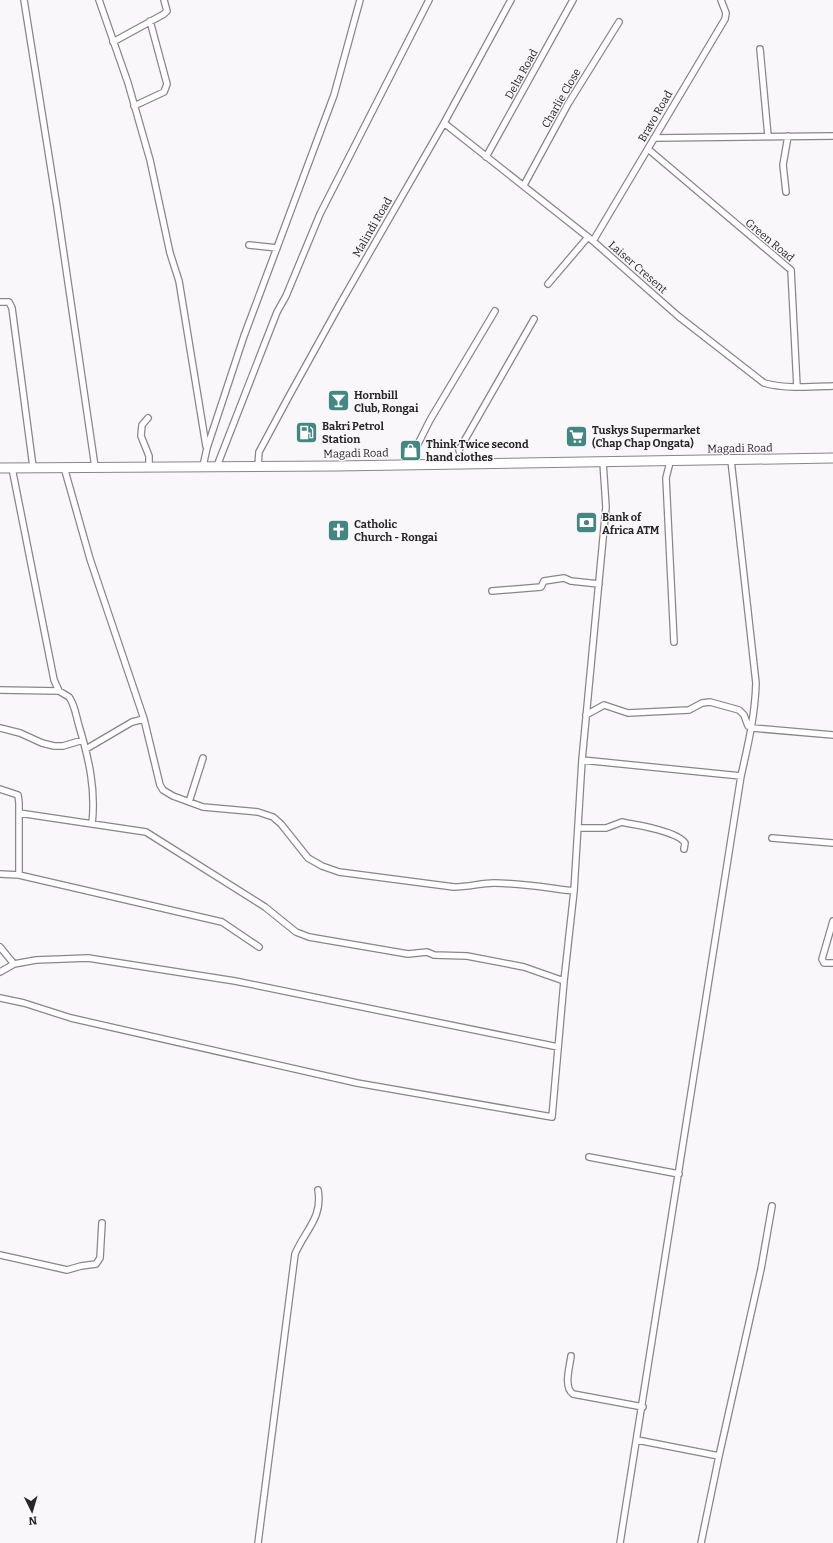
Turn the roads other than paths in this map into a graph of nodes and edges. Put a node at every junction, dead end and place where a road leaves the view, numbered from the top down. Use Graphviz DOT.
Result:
graph roads {
  1 [pos="24,0"];
  2 [pos="99,0"];
  3 [pos="164,0"];
  4 [pos="358,0"];
  5 [pos="429,0"];
  6 [pos="511,0"];
  7 [pos="573,0"];
  8 [pos="721,0"];
  9 [pos="150,22"];
  10 [pos="619,22"];
  11 [pos="113,42"];
  12 [pos="760,49"];
  13 [pos="134,106"];
  14 [pos="444,123"];
  15 [pos="768,136"];
  16 [pos="788,136"];
  17 [pos="833,136"];
  18 [pos="654,138"];
  19 [pos="648,149"];
  20 [pos="486,158"];
  21 [pos="524,185"];
  22 [pos="786,192"];
  23 [pos="591,239"];
  24 [pos="248,245"];
  25 [pos="277,248"];
  26 [pos="548,284"];
  27 [pos="0,302"];
  28 [pos="495,311"];
  29 [pos="534,319"];
  30 [pos="833,386"];
  31 [pos="797,387"];
  32 [pos="148,418"];
  33 [pos="207,448"];
  34 [pos="833,458"];
  35 [pos="731,460"];
  36 [pos="603,462"];
  37 [pos="670,462"];
  38 [pos="463,464"];
  39 [pos="414,465"];
  40 [pos="203,466"];
  41 [pos="217,466"];
  42 [pos="258,466"];
  43 [pos="33,467"];
  44 [pos="64,467"];
  45 [pos="95,467"];
  46 [pos="149,467"];
  47 [pos="0,468"];
  48 [pos="12,468"];
  49 [pos="599,584"];
  50 [pos="492,591"];
  51 [pos="674,642"];
  52 [pos="0,690"];
  53 [pos="59,691"];
  54 [pos="586,715"];
  55 [pos="144,719"];
  56 [pos="750,727"];
  57 [pos="0,728"];
  58 [pos="833,735"];
  59 [pos="83,740"];
  60 [pos="86,750"];
  61 [pos="203,758"];
  62 [pos="582,760"];
  63 [pos="741,776"];
  64 [pos="0,789"];
  65 [pos="189,802"];
  66 [pos="19,813"];
  67 [pos="92,824"];
  68 [pos="578,828"];
  69 [pos="772,838"];
  70 [pos="833,843"];
  71 [pos="684,849"];
  72 [pos="0,874"];
  73 [pos="19,875"];
  74 [pos="574,891"];
  75 [pos="833,921"];
  76 [pos="0,947"];
  77 [pos="259,947"];
  78 [pos="833,963"];
  79 [pos="14,964"];
  80 [pos="0,972"];
  81 [pos="564,981"];
  82 [pos="0,998"];
  83 [pos="558,1047"];
  84 [pos="589,1157"];
  85 [pos="679,1174"];
  86 [pos="318,1190"];
  87 [pos="772,1206"];
  88 [pos="102,1223"];
  89 [pos="0,1255"];
  90 [pos="571,1356"];
  91 [pos="642,1407"];
  92 [pos="637,1440"];
  93 [pos="719,1456"];
  94 [pos="258,1543"];
  95 [pos="620,1543"];
  96 [pos="700,1543"];
  1 -- 45 [label="street"];
  2 -- 11 [label="street"];
  3 -- 9 [label="street"];
  4 -- 25 [label="street"];
  5 -- 41 [label="street"];
  6 -- 14 [label="street, Malindi Road"];
  7 -- 20 [label="street, Delta Road"];
  8 -- 18 [label="street, Bravo Road"];
  9 -- 11 [label="street"];
  9 -- 13 [label="street"];
  10 -- 21 [label="street, Charlie Close"];
  11 -- 13 [label="street"];
  12 -- 15 [label="street"];
  13 -- 33 [label="street"];
  14 -- 20 [label="street, Laiser Cresent"];
  14 -- 42 [label="street, Malindi Road"];
  15 -- 16 [label="street"];
  15 -- 18 [label="street"];
  16 -- 17 [label="street"];
  16 -- 22 [label="street"];
  18 -- 19 [label="street, Bravo Road"];
  19 -- 23 [label="street, Bravo Road"];
  19 -- 31 [label="street, Green Road"];
  20 -- 21 [label="street, Laiser Cresent"];
  21 -- 23 [label="street, Laiser Cresent"];
  23 -- 26 [label="street, Bravo Road"];
  23 -- 31 [label="street, Laiser Cresent"];
  24 -- 25 [label="street"];
  25 -- 33 [label="street"];
  27 -- 43 [label="street"];
  28 -- 39 [label="street"];
  29 -- 38 [label="street"];
  30 -- 31 [label="street, Laiser Cresent"];
  32 -- 46 [label="street"];
  33 -- 40 [label="street"];
  34 -- 35 [label="highway, Magadi Road"];
  35 -- 37 [label="highway, Magadi Road"];
  35 -- 56 [label="street"];
  36 -- 37 [label="highway, Magadi Road"];
  36 -- 38 [label="highway, Magadi Road"];
  36 -- 49 [label="street"];
  37 -- 51 [label="street"];
  38 -- 39 [label="highway, Magadi Road"];
  39 -- 42 [label="highway, Magadi Road"];
  40 -- 41 [label="highway, Magadi Road"];
  40 -- 46 [label="highway, Magadi Road"];
  41 -- 42 [label="highway, Magadi Road"];
  43 -- 44 [label="highway, Magadi Road"];
  43 -- 48 [label="highway, Magadi Road"];
  44 -- 45 [label="highway, Magadi Road"];
  44 -- 55 [label="street"];
  45 -- 46 [label="highway, Magadi Road"];
  47 -- 48 [label="highway, Magadi Road"];
  48 -- 53 [label="street"];
  49 -- 50 [label="street"];
  49 -- 54 [label="street"];
  52 -- 53 [label="street"];
  53 -- 59 [label="street"];
  54 -- 56 [label="street"];
  54 -- 62 [label="street"];
  55 -- 60 [label="street"];
  55 -- 65 [label="street"];
  56 -- 58 [label="street"];
  56 -- 63 [label="street"];
  57 -- 59 [label="street"];
  59 -- 60 [label="street"];
  60 -- 67 [label="street"];
  61 -- 65 [label="street"];
  62 -- 63 [label="street"];
  62 -- 68 [label="street"];
  63 -- 85 [label="street"];
  64 -- 66 [label="street"];
  65 -- 74 [label="street"];
  66 -- 67 [label="street"];
  66 -- 73 [label="street"];
  67 -- 81 [label="street"];
  68 -- 71 [label="street"];
  68 -- 74 [label="street"];
  69 -- 70 [label="street"];
  72 -- 73 [label="street"];
  73 -- 77 [label="street"];
  74 -- 81 [label="street"];
  75 -- 78 [label="street"];
  76 -- 79 [label="street"];
  79 -- 80 [label="street"];
  79 -- 83 [label="street"];
  81 -- 83 [label="street"];
  82 -- 83 [label="street"];
  84 -- 85 [label="street"];
  85 -- 91 [label="street"];
  86 -- 94 [label="street"];
  87 -- 93 [label="street"];
  88 -- 89 [label="street"];
  90 -- 91 [label="street"];
  91 -- 92 [label="street"];
  92 -- 93 [label="street"];
  92 -- 95 [label="street"];
  93 -- 96 [label="street"];
}
